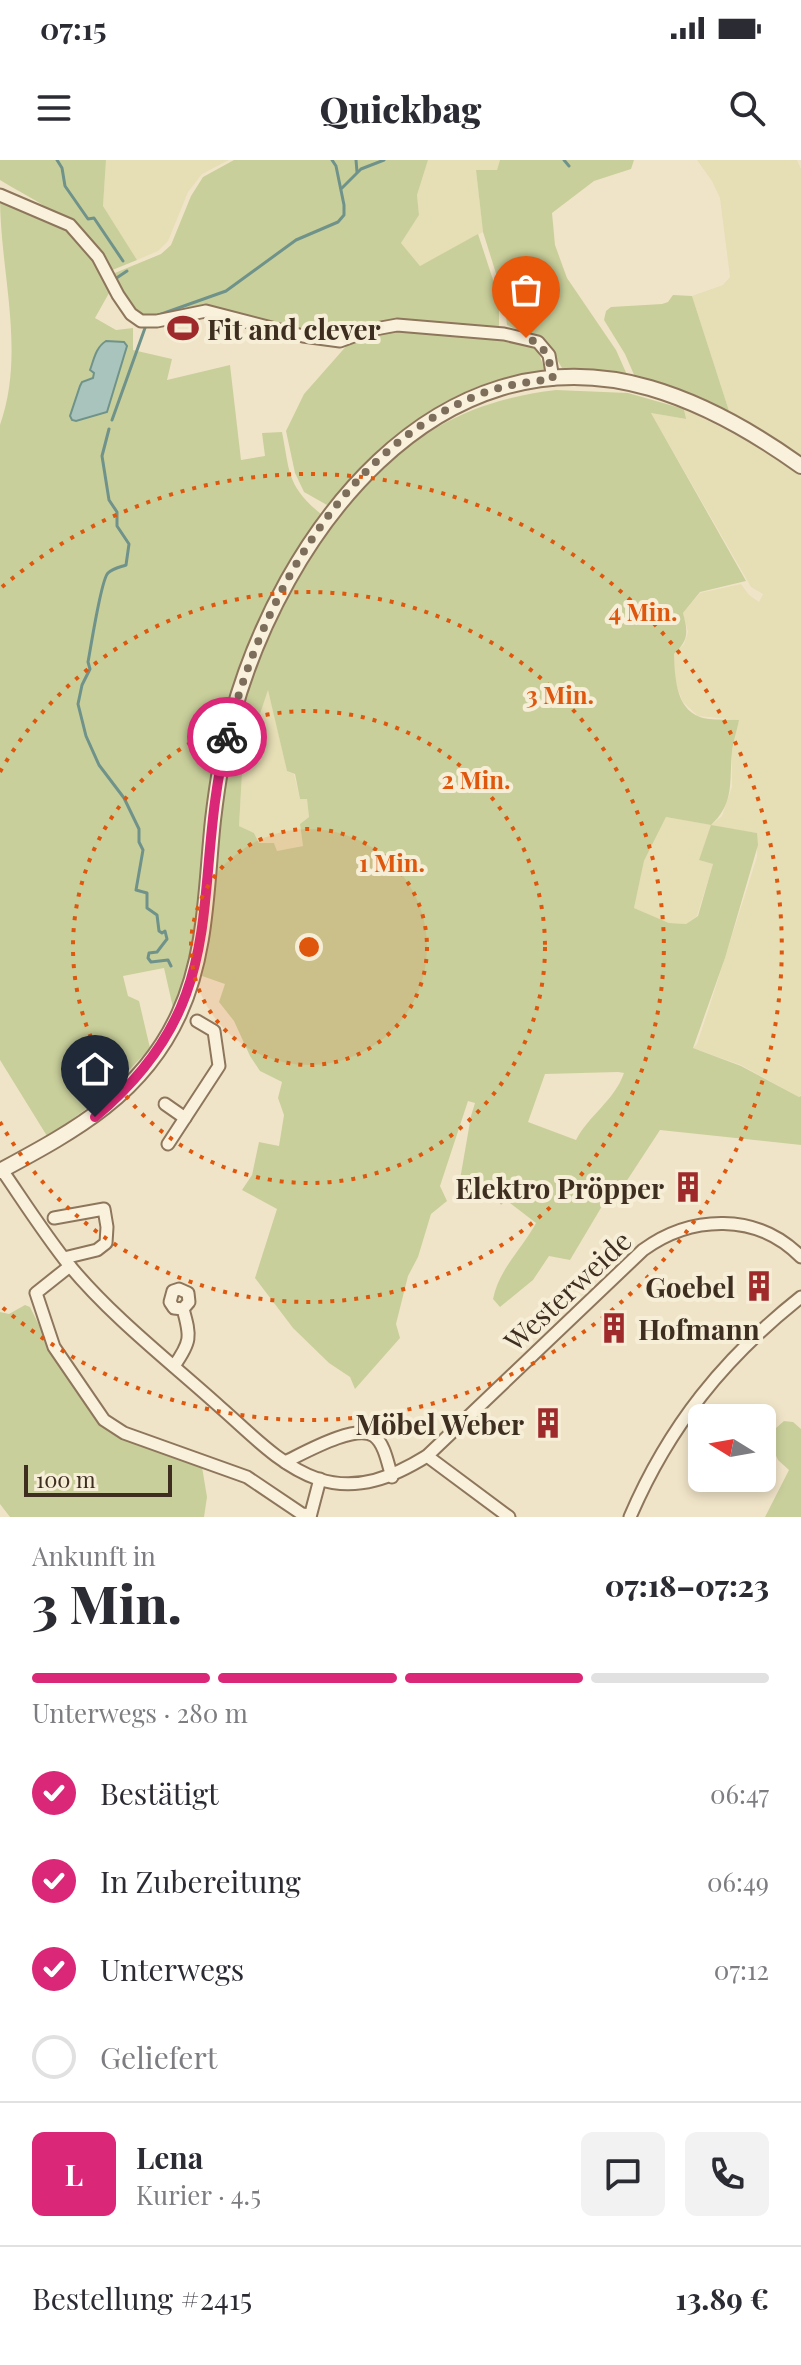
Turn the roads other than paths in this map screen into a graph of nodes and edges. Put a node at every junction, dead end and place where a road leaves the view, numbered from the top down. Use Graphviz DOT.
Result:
graph roads {
  1 [pos="0,195"];
  2 [pos="553,379"];
  3 [pos="801,466"];
  4 [pos="197,1021"];
  5 [pos="165,1104"];
  6 [pos="185,1118"];
  7 [pos="168,1144"];
  8 [pos="1,1171"];
  9 [pos="54,1218"];
  10 [pos="801,1257"];
  11 [pos="67,1262"];
  12 [pos="801,1297"];
  13 [pos="183,1309"];
  14 [pos="174,1366"];
  15 [pos="427,1456"];
  16 [pos="285,1462"];
  17 [pos="392,1477"];
  18 [pos="320,1479"];
  19 [pos="310,1516"];
  20 [pos="509,1517"];
  21 [pos="630,1517"];
  1 -- 2 [label="street"];
  2 -- 3 [label="street"];
  2 -- 8 [label="street"];
  4 -- 6 [label="street"];
  5 -- 6 [label="street"];
  6 -- 7 [label="street"];
  8 -- 11 [label="street, Westerweide"];
  9 -- 11 [label="street"];
  10 -- 15 [label="street, Westerweide"];
  11 -- 14 [label="street, Westerweide"];
  11 -- 19 [label="street"];
  12 -- 21 [label="street"];
  13 -- 14 [label="street"];
  14 -- 16 [label="street, Westerweide"];
  15 -- 17 [label="street, Westerweide"];
  15 -- 20 [label="street"];
  16 -- 17 [label="street"];
  16 -- 18 [label="street, Westerweide"];
  17 -- 18 [label="street, Westerweide"];
  18 -- 19 [label="street"];
}
